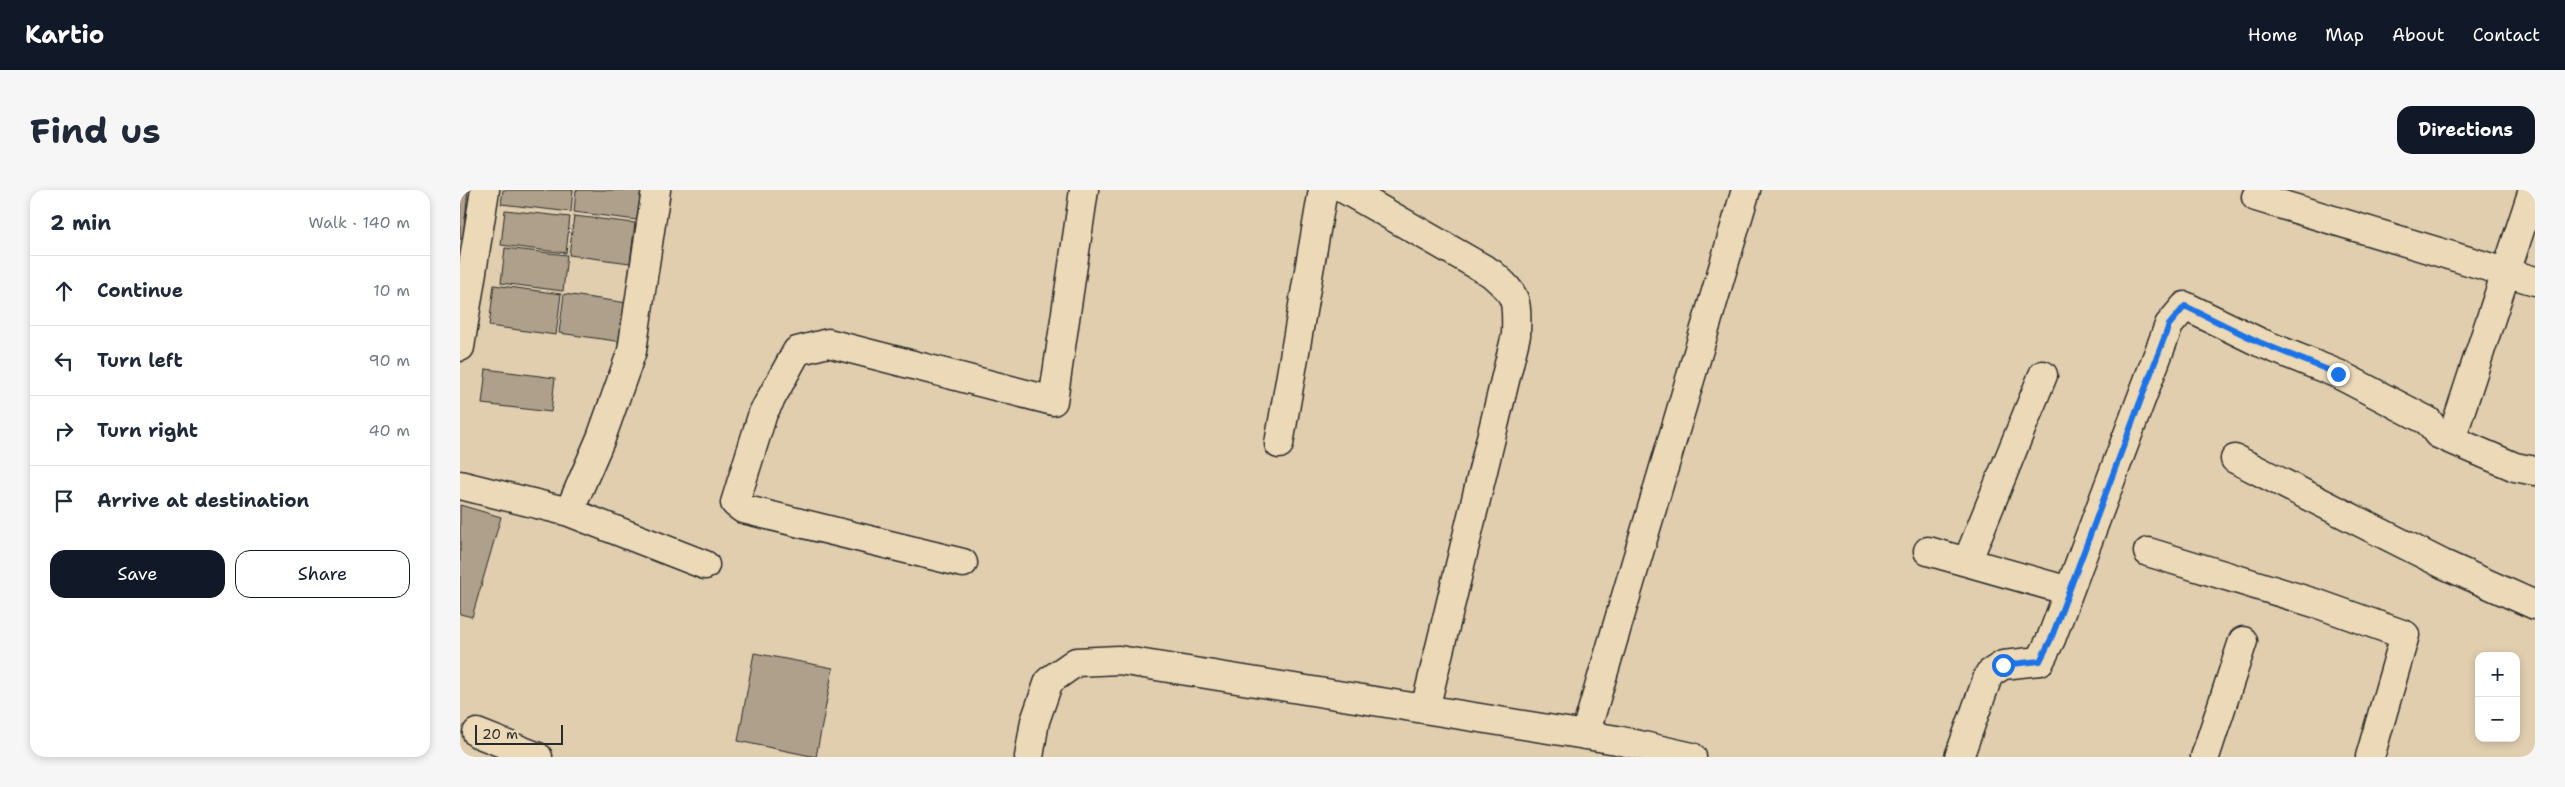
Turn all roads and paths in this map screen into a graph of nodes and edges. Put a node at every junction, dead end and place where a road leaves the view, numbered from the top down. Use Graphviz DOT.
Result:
graph roads {
  1 [pos="485,190"];
  2 [pos="656,190"];
  3 [pos="1084,190"];
  4 [pos="1322,190"];
  5 [pos="1346,190"];
  6 [pos="1746,190"];
  7 [pos="2533,190"];
  8 [pos="2256,197"];
  9 [pos="2506,273"];
  10 [pos="2535,281"];
  11 [pos="460,347"];
  12 [pos="2043,375"];
  13 [pos="2451,440"];
  14 [pos="1278,444"];
  15 [pos="2234,459"];
  16 [pos="2535,471"];
  17 [pos="460,485"];
  18 [pos="569,512"];
  19 [pos="1928,551"];
  20 [pos="2148,552"];
  21 [pos="1967,562"];
  22 [pos="963,564"];
  23 [pos="705,565"];
  24 [pos="2069,591"];
  25 [pos="2535,605"];
  26 [pos="2243,641"];
  27 [pos="1425,709"];
  28 [pos="477,733"];
  29 [pos="1585,735"];
  30 [pos="538,757"];
  31 [pos="1029,757"];
  32 [pos="1692,757"];
  33 [pos="1959,757"];
  34 [pos="2205,757"];
  35 [pos="2370,757"];
  1 -- 11 [label="street"];
  2 -- 18 [label="street"];
  3 -- 22 [label="street"];
  4 -- 14 [label="street"];
  5 -- 27 [label="street"];
  6 -- 29 [label="street"];
  7 -- 9 [label="street"];
  8 -- 9 [label="street"];
  9 -- 10 [label="street"];
  9 -- 13 [label="street"];
  12 -- 21 [label="street"];
  13 -- 16 [label="street"];
  13 -- 24 [label="street"];
  15 -- 25 [label="street"];
  17 -- 18 [label="street"];
  18 -- 23 [label="street"];
  19 -- 21 [label="street"];
  20 -- 35 [label="street"];
  21 -- 24 [label="street"];
  24 -- 33 [label="street"];
  26 -- 34 [label="street"];
  27 -- 29 [label="street"];
  27 -- 31 [label="street"];
  28 -- 30 [label="street"];
  29 -- 32 [label="street"];
}
